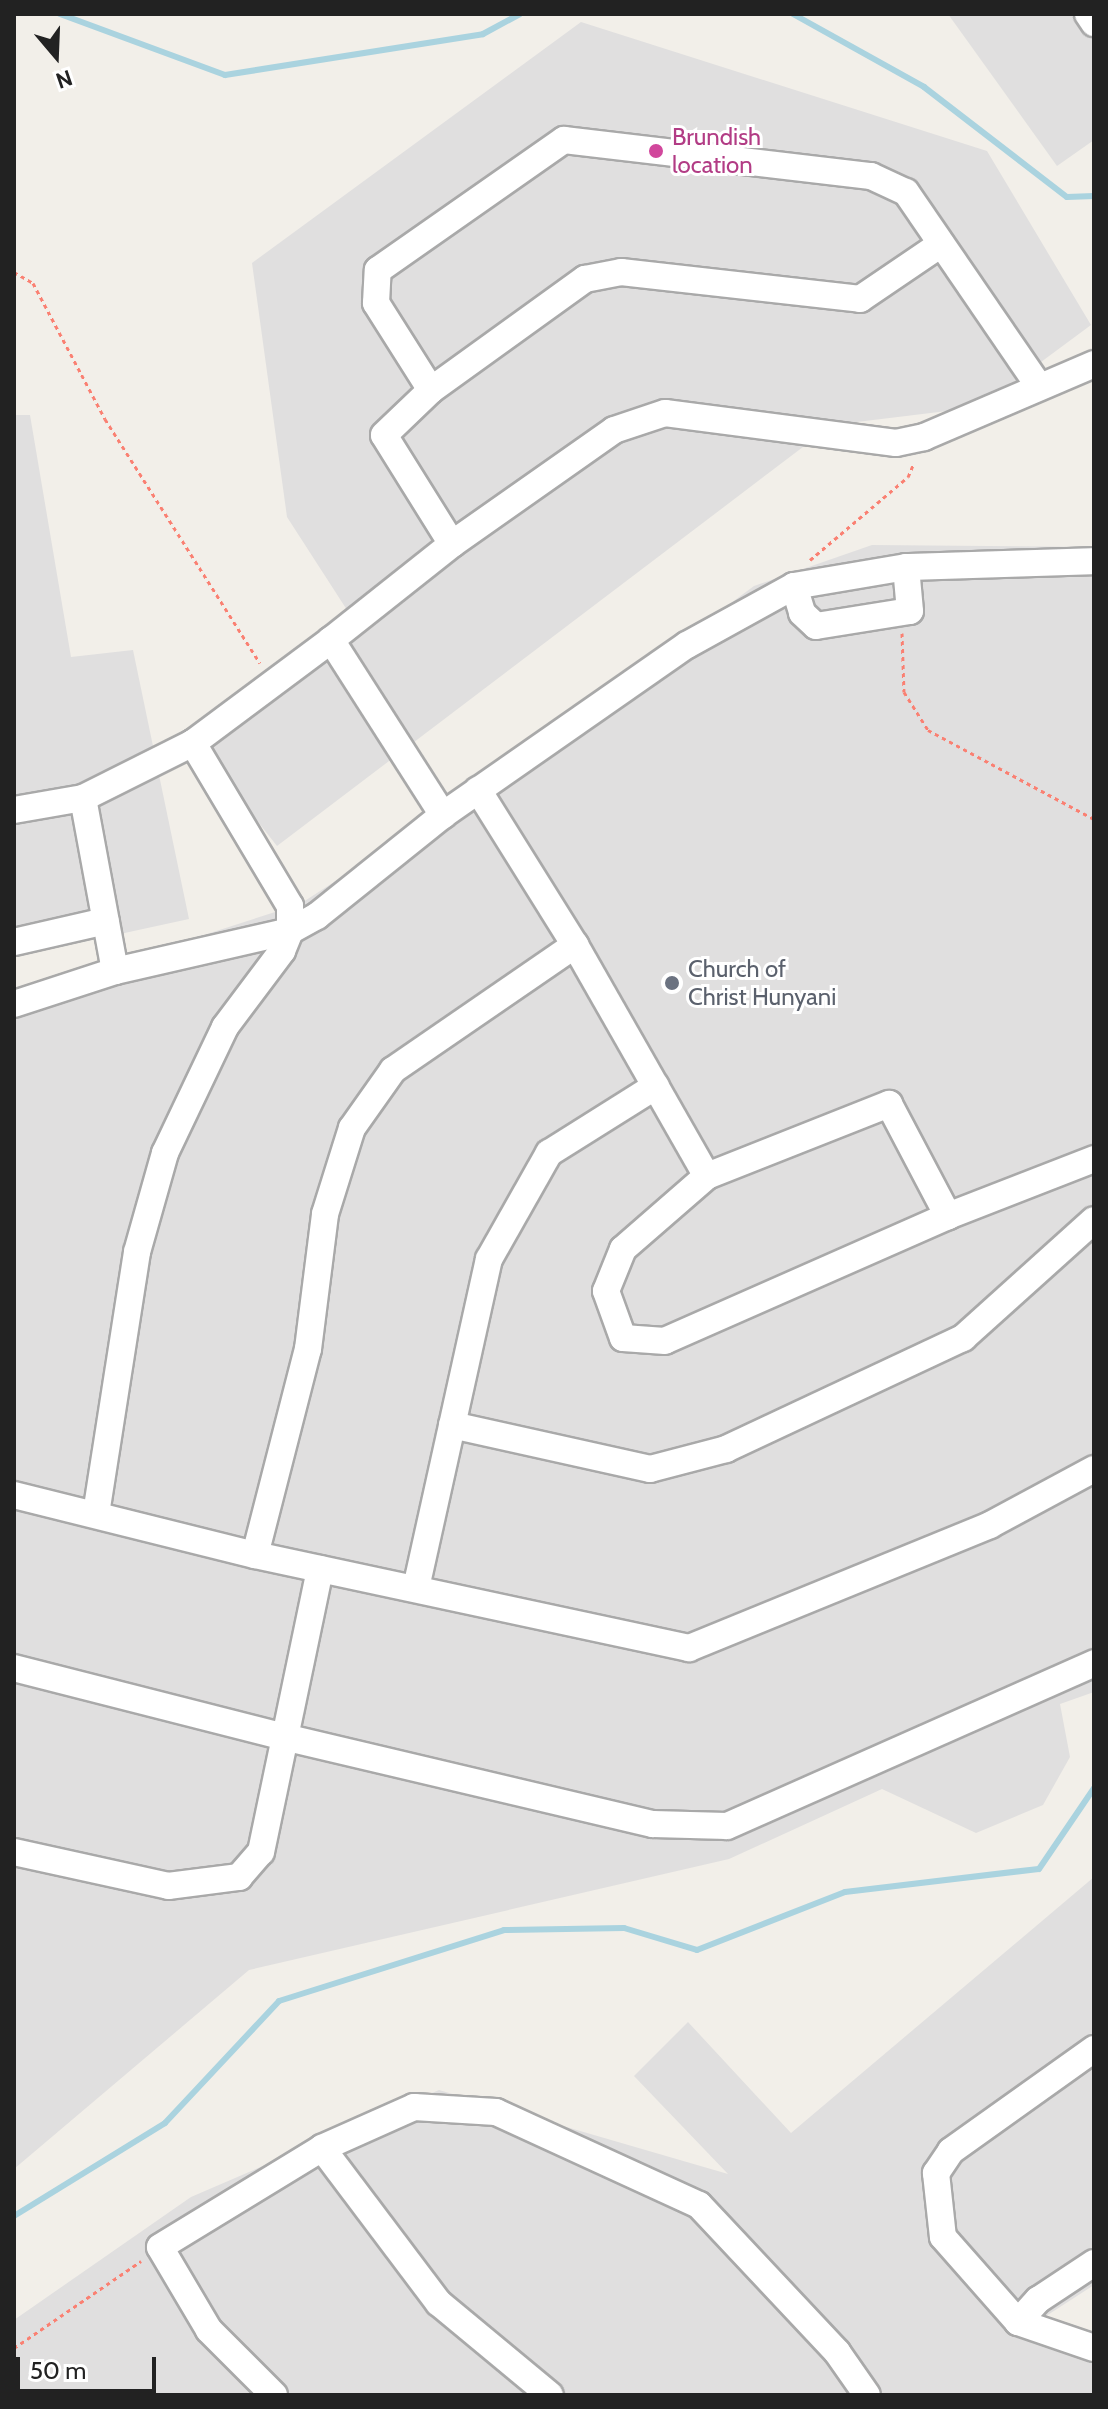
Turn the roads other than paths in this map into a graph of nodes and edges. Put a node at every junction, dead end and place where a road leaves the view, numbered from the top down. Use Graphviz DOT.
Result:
graph roads {
  1 [pos="1088,14"];
  2 [pos="1094,23"];
  3 [pos="941,244"];
  4 [pos="1094,364"];
  5 [pos="1038,385"];
  6 [pos="431,390"];
  7 [pos="452,544"];
  8 [pos="1094,561"];
  9 [pos="906,567"];
  10 [pos="794,586"];
  11 [pos="331,640"];
  12 [pos="193,743"];
  13 [pos="478,790"];
  14 [pos="83,798"];
  15 [pos="14,810"];
  16 [pos="443,815"];
  17 [pos="106,921"];
  18 [pos="290,931"];
  19 [pos="14,942"];
  20 [pos="575,945"];
  21 [pos="115,971"];
  22 [pos="14,1004"];
  23 [pos="656,1086"];
  24 [pos="1094,1159"];
  25 [pos="707,1176"];
  26 [pos="948,1216"];
  27 [pos="1094,1220"];
  28 [pos="452,1425"];
  29 [pos="1094,1469"];
  30 [pos="14,1496"];
  31 [pos="96,1514"];
  32 [pos="255,1555"];
  33 [pos="320,1569"];
  34 [pos="416,1588"];
  35 [pos="1094,1663"];
  36 [pos="14,1668"];
  37 [pos="284,1737"];
  38 [pos="14,1852"];
  39 [pos="1094,2049"];
  40 [pos="322,2148"];
  41 [pos="1094,2263"];
  42 [pos="1018,2322"];
  43 [pos="1094,2348"];
  44 [pos="274,2395"];
  45 [pos="550,2395"];
  46 [pos="867,2395"];
  1 -- 2 [label="street"];
  3 -- 5 [label="street"];
  3 -- 6 [label="street"];
  3 -- 6 [label="street"];
  4 -- 5 [label="street"];
  5 -- 7 [label="street"];
  6 -- 7 [label="street"];
  7 -- 11 [label="street"];
  8 -- 9 [label="street"];
  9 -- 10 [label="street"];
  9 -- 10 [label="street"];
  10 -- 13 [label="street"];
  11 -- 12 [label="street"];
  11 -- 16 [label="street"];
  12 -- 14 [label="street"];
  12 -- 18 [label="street"];
  13 -- 16 [label="street"];
  13 -- 20 [label="street"];
  14 -- 15 [label="street"];
  14 -- 17 [label="street"];
  16 -- 18 [label="street"];
  17 -- 19 [label="street"];
  17 -- 21 [label="street"];
  18 -- 21 [label="street"];
  18 -- 31 [label="street"];
  20 -- 23 [label="street"];
  20 -- 32 [label="street"];
  21 -- 22 [label="street"];
  23 -- 25 [label="street"];
  23 -- 28 [label="street"];
  24 -- 26 [label="street"];
  25 -- 26 [label="street"];
  25 -- 26 [label="street"];
  27 -- 28 [label="street"];
  28 -- 34 [label="street"];
  29 -- 34 [label="street"];
  30 -- 31 [label="street"];
  31 -- 32 [label="street"];
  32 -- 33 [label="street"];
  33 -- 34 [label="street"];
  33 -- 37 [label="street"];
  35 -- 37 [label="street"];
  36 -- 37 [label="street"];
  37 -- 38 [label="street"];
  39 -- 42 [label="street"];
  40 -- 44 [label="street"];
  40 -- 45 [label="street"];
  40 -- 46 [label="street"];
  41 -- 42 [label="street"];
  42 -- 43 [label="street"];
}
